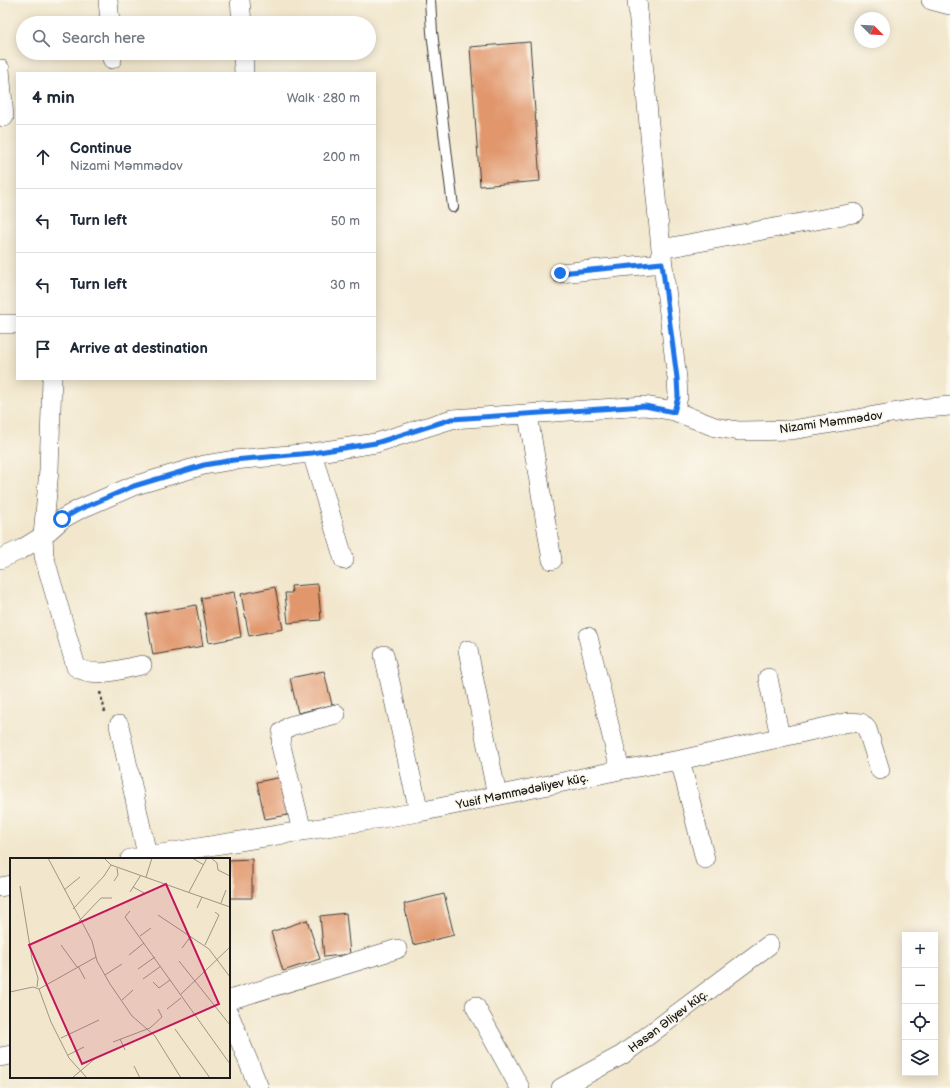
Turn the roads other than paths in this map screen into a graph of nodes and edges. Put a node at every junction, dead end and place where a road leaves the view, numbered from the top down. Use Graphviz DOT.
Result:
graph roads {
  1 [pos="108,0"];
  2 [pos="240,0"];
  3 [pos="430,0"];
  4 [pos="637,0"];
  5 [pos="931,0"];
  6 [pos="950,5"];
  7 [pos="109,16"];
  8 [pos="241,16"];
  9 [pos="243,60"];
  10 [pos="0,69"];
  11 [pos="244,72"];
  12 [pos="4,117"];
  13 [pos="453,207"];
  14 [pos="854,213"];
  15 [pos="662,256"];
  16 [pos="560,273"];
  17 [pos="0,324"];
  18 [pos="16,324"];
  19 [pos="52,380"];
  20 [pos="950,406"];
  21 [pos="674,412"];
  22 [pos="528,415"];
  23 [pos="312,453"];
  24 [pos="43,536"];
  25 [pos="0,559"];
  26 [pos="344,560"];
  27 [pos="552,560"];
  28 [pos="588,637"];
  29 [pos="468,650"];
  30 [pos="384,655"];
  31 [pos="142,665"];
  32 [pos="768,678"];
  33 [pos="336,714"];
  34 [pos="119,725"];
  35 [pos="780,736"];
  36 [pos="680,760"];
  37 [pos="620,770"];
  38 [pos="880,770"];
  39 [pos="497,796"];
  40 [pos="419,812"];
  41 [pos="302,831"];
  42 [pos="172,855"];
  43 [pos="138,857"];
  44 [pos="705,859"];
  45 [pos="10,885"];
  46 [pos="0,887"];
  47 [pos="769,945"];
  48 [pos="397,949"];
  49 [pos="230,1000"];
  50 [pos="475,1006"];
  51 [pos="230,1017"];
  52 [pos="10,1055"];
  53 [pos="0,1057"];
  54 [pos="258,1088"];
  55 [pos="520,1088"];
  56 [pos="561,1088"];
  1 -- 7 [label="street"];
  2 -- 8 [label="street"];
  3 -- 13 [label="lane"];
  4 -- 15 [label="street"];
  5 -- 6 [label="street"];
  9 -- 11 [label="street"];
  10 -- 12 [label="street"];
  14 -- 15 [label="street"];
  15 -- 16 [label="street"];
  15 -- 21 [label="street"];
  17 -- 18 [label="street"];
  19 -- 24 [label="street"];
  20 -- 21 [label="street, Nizami Məmmədov"];
  21 -- 22 [label="street, Nizami Məmmədov"];
  22 -- 23 [label="street, Nizami Məmmədov"];
  22 -- 27 [label="street"];
  23 -- 24 [label="street, Nizami Məmmədov"];
  23 -- 26 [label="street"];
  24 -- 25 [label="street, Nizami Məmmədov"];
  24 -- 31 [label="street"];
  28 -- 37 [label="street"];
  29 -- 39 [label="street"];
  30 -- 40 [label="street"];
  32 -- 35 [label="street"];
  33 -- 41 [label="street"];
  34 -- 43 [label="street"];
  35 -- 36 [label="street, Yusif Məmmədəliyev küç."];
  35 -- 38 [label="street, Yusif Məmmədəliyev küç."];
  36 -- 37 [label="street, Yusif Məmmədəliyev küç."];
  36 -- 44 [label="street"];
  37 -- 39 [label="street, Yusif Məmmədəliyev küç."];
  39 -- 40 [label="street, Yusif Məmmədəliyev küç."];
  40 -- 41 [label="street, Yusif Məmmədəliyev küç."];
  41 -- 42 [label="street, Yusif Məmmədəliyev küç."];
  42 -- 43 [label="street, Yusif Məmmədəliyev küç."];
  45 -- 46 [label="street"];
  47 -- 56 [label="street, Həsən Əliyev küç."];
  48 -- 49 [label="street"];
  50 -- 55 [label="street"];
  51 -- 54 [label="street"];
  52 -- 53 [label="street"];
}
